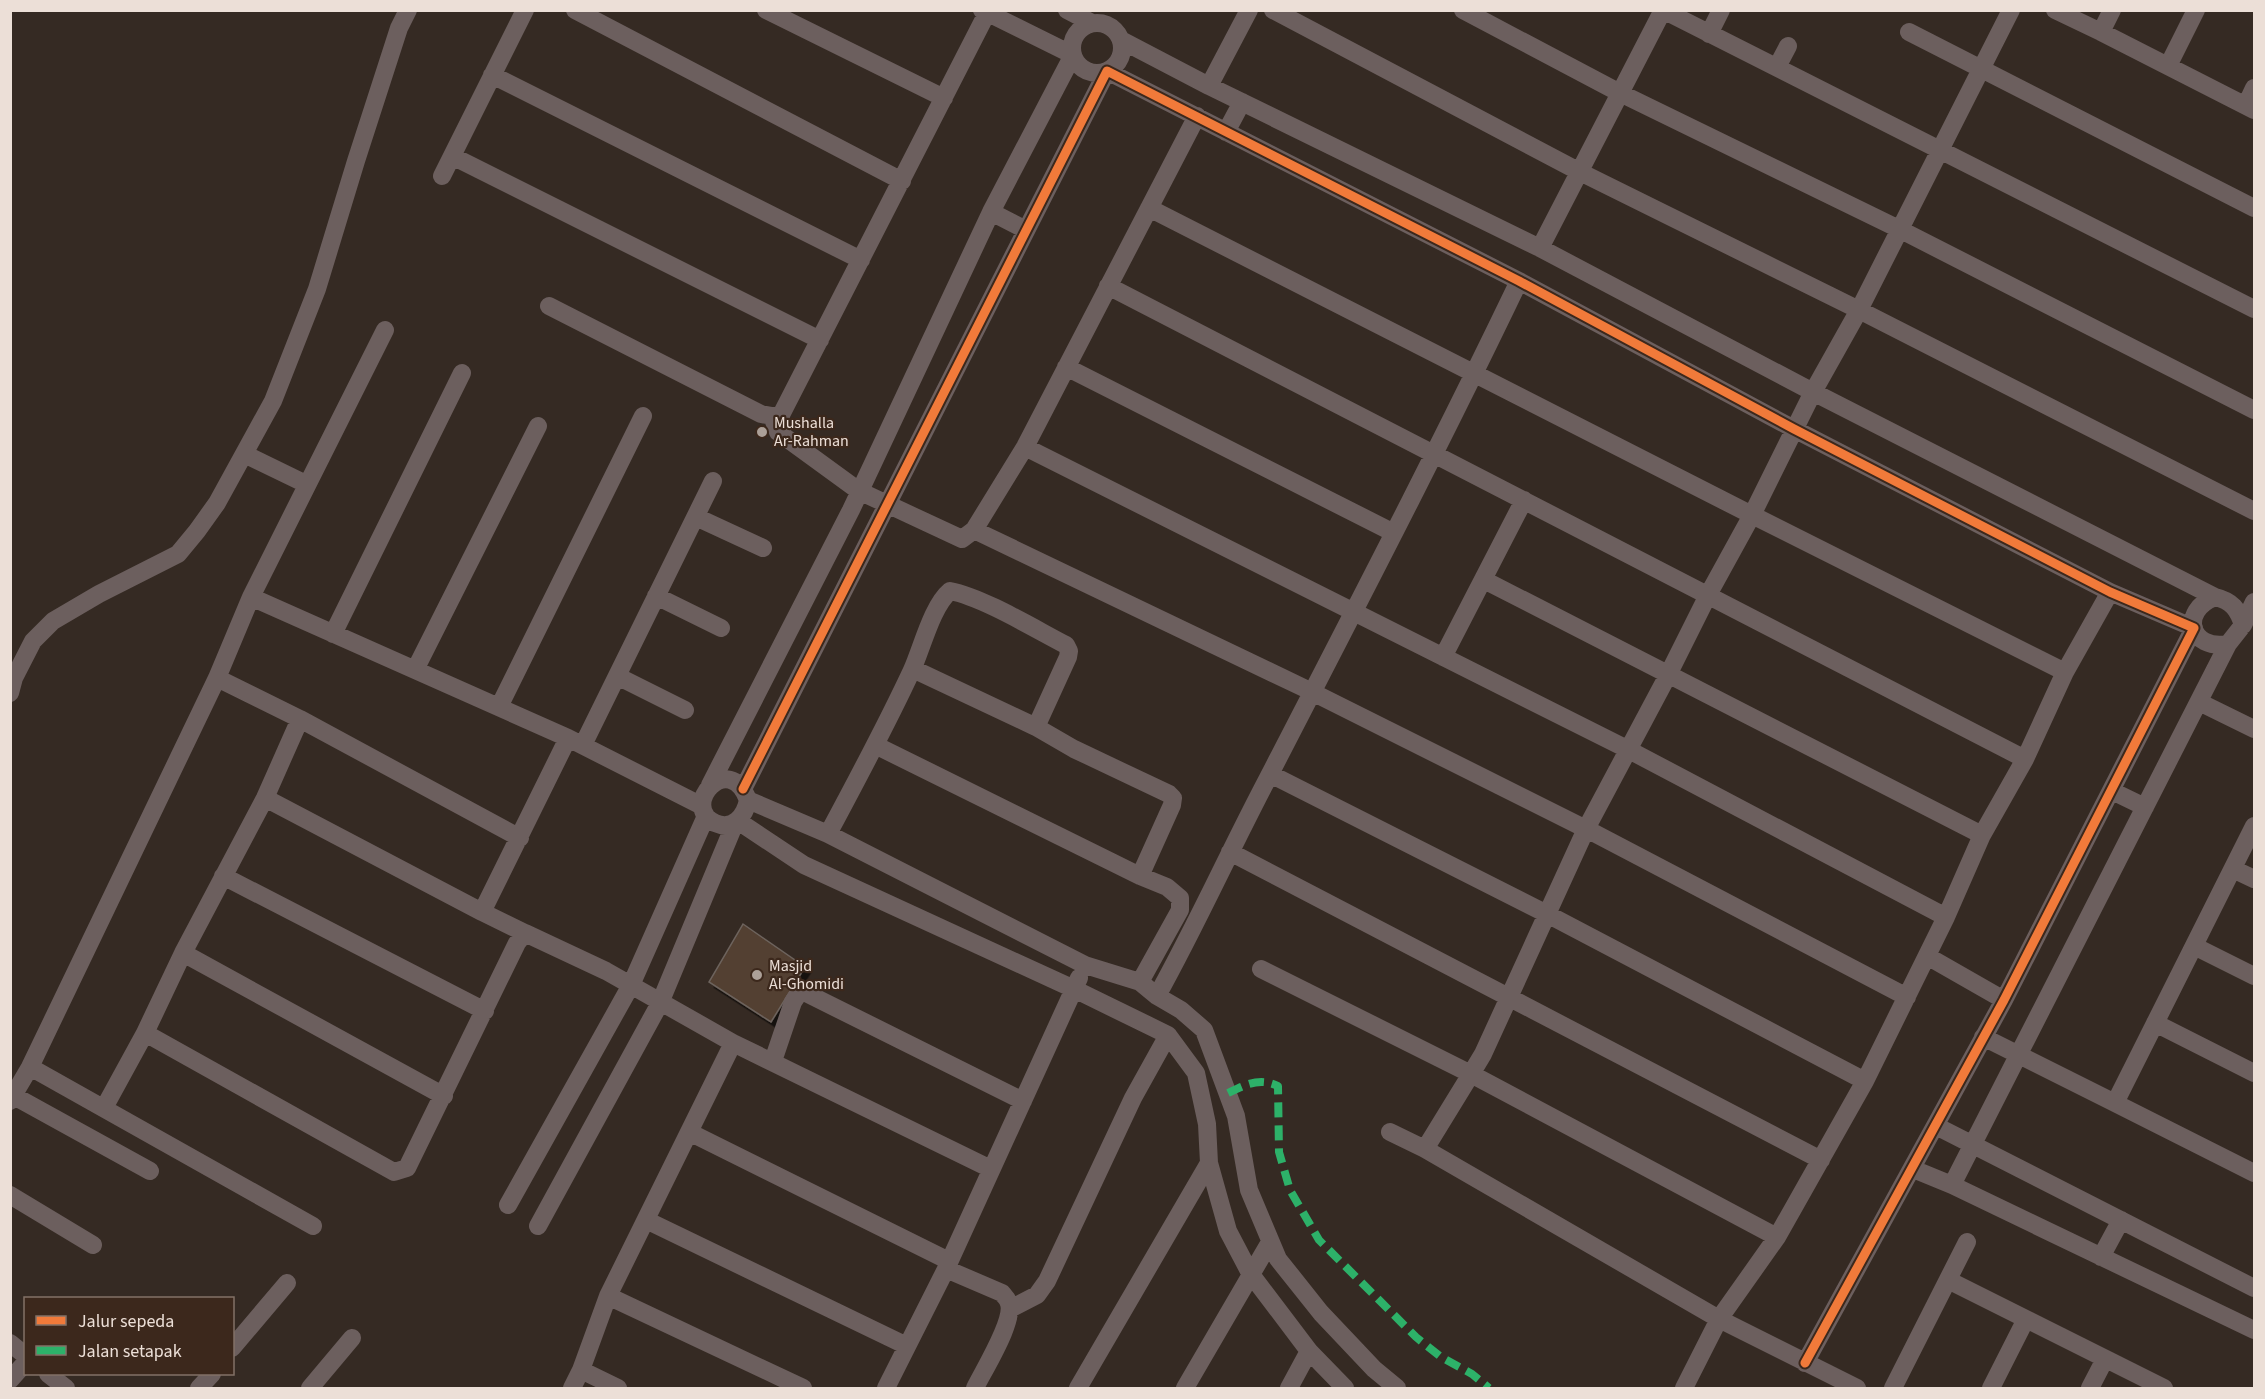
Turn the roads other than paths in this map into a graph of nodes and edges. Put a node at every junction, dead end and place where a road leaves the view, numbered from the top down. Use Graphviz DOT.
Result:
graph roads {
  1 [pos="408,10"];
  2 [pos="525,10"];
  3 [pos="575,10"];
  4 [pos="766,10"];
  5 [pos="1067,10"];
  6 [pos="1249,10"];
  7 [pos="1273,10"];
  8 [pos="1463,10"];
  9 [pos="1663,10"];
  10 [pos="1721,10"];
  11 [pos="2011,10"];
  12 [pos="2055,10"];
  13 [pos="2112,10"];
  14 [pos="2196,10"];
  15 [pos="985,12"];
  16 [pos="1092,23"];
  17 [pos="1909,32"];
  18 [pos="2101,32"];
  19 [pos="1709,34"];
  20 [pos="1121,40"];
  21 [pos="1788,46"];
  22 [pos="1073,55"];
  23 [pos="2168,66"];
  24 [pos="1777,67"];
  25 [pos="1981,69"];
  26 [pos="1107,71"];
  27 [pos="492,75"];
  28 [pos="1209,86"];
  29 [pos="2254,88"];
  30 [pos="1620,93"];
  31 [pos="944,98"];
  32 [pos="1242,102"];
  33 [pos="2250,107"];
  34 [pos="1197,116"];
  35 [pos="1226,132"];
  36 [pos="1940,149"];
  37 [pos="452,156"];
  38 [pos="1580,172"];
  39 [pos="442,176"];
  40 [pos="902,181"];
  41 [pos="1149,208"];
  42 [pos="2254,208"];
  43 [pos="991,212"];
  44 [pos="1026,230"];
  45 [pos="1899,230"];
  46 [pos="1540,248"];
  47 [pos="861,260"];
  48 [pos="1519,280"];
  49 [pos="1108,286"];
  50 [pos="549,306"];
  51 [pos="2254,309"];
  52 [pos="1859,310"];
  53 [pos="386,330"];
  54 [pos="820,340"];
  55 [pos="1066,367"];
  56 [pos="462,373"];
  57 [pos="1474,374"];
  58 [pos="1813,392"];
  59 [pos="2254,410"];
  60 [pos="644,416"];
  61 [pos="772,416"];
  62 [pos="538,426"];
  63 [pos="1794,429"];
  64 [pos="1025,447"];
  65 [pos="1435,453"];
  66 [pos="244,454"];
  67 [pos="713,481"];
  68 [pos="306,484"];
  69 [pos="859,491"];
  70 [pos="1524,500"];
  71 [pos="888,504"];
  72 [pos="2254,511"];
  73 [pos="1752,515"];
  74 [pos="696,517"];
  75 [pos="974,530"];
  76 [pos="1394,533"];
  77 [pos="763,548"];
  78 [pos="1484,580"];
  79 [pos="2110,592"];
  80 [pos="1708,595"];
  81 [pos="656,596"];
  82 [pos="251,597"];
  83 [pos="2215,597"];
  84 [pos="2254,602"];
  85 [pos="1353,613"];
  86 [pos="2243,625"];
  87 [pos="721,627"];
  88 [pos="2194,628"];
  89 [pos="333,634"];
  90 [pos="2228,644"];
  91 [pos="1443,657"];
  92 [pos="912,669"];
  93 [pos="415,670"];
  94 [pos="2065,672"];
  95 [pos="1668,675"];
  96 [pos="617,676"];
  97 [pos="217,678"];
  98 [pos="1313,692"];
  99 [pos="10,693"];
  100 [pos="2199,702"];
  101 [pos="499,707"];
  102 [pos="685,710"];
  103 [pos="300,719"];
  104 [pos="1036,727"];
  105 [pos="2254,729"];
  106 [pos="575,741"];
  107 [pos="875,745"];
  108 [pos="1629,750"];
  109 [pos="2025,759"];
  110 [pos="1270,774"];
  111 [pos="710,785"];
  112 [pos="2112,791"];
  113 [pos="745,795"];
  114 [pos="265,798"];
  115 [pos="2145,807"];
  116 [pos="704,811"];
  117 [pos="736,822"];
  118 [pos="2254,826"];
  119 [pos="1586,829"];
  120 [pos="828,834"];
  121 [pos="1982,835"];
  122 [pos="520,838"];
  123 [pos="1230,852"];
  124 [pos="2233,869"];
  125 [pos="223,876"];
  126 [pos="1140,876"];
  127 [pos="2254,879"];
  128 [pos="482,912"];
  129 [pos="1547,914"];
  130 [pos="1946,917"];
  131 [pos="658,924"];
  132 [pos="525,933"];
  133 [pos="687,937"];
  134 [pos="2194,946"];
  135 [pos="183,953"];
  136 [pos="1927,956"];
  137 [pos="1085,965"];
  138 [pos="1261,969"];
  139 [pos="2254,976"];
  140 [pos="1140,982"];
  141 [pos="632,985"];
  142 [pos="1074,989"];
  143 [pos="1157,996"];
  144 [pos="1509,996"];
  145 [pos="1908,997"];
  146 [pos="2004,1000"];
  147 [pos="660,1002"];
  148 [pos="484,1011"];
  149 [pos="2156,1023"];
  150 [pos="145,1033"];
  151 [pos="1168,1035"];
  152 [pos="1983,1037"];
  153 [pos="733,1043"];
  154 [pos="2018,1056"];
  155 [pos="773,1061"];
  156 [pos="30,1067"];
  157 [pos="2254,1073"];
  158 [pos="1471,1074"];
  159 [pos="1865,1082"];
  160 [pos="444,1096"];
  161 [pos="12,1098"];
  162 [pos="1023,1101"];
  163 [pos="2115,1103"];
  164 [pos="104,1108"];
  165 [pos="1936,1126"];
  166 [pos="689,1132"];
  167 [pos="1390,1132"];
  168 [pos="1973,1144"];
  169 [pos="1425,1149"];
  170 [pos="1821,1160"];
  171 [pos="1209,1163"];
  172 [pos="991,1169"];
  173 [pos="1913,1169"];
  174 [pos="150,1171"];
  175 [pos="2254,1173"];
  176 [pos="1952,1185"];
  177 [pos="10,1195"];
  178 [pos="508,1205"];
  179 [pos="646,1220"];
  180 [pos="2121,1220"];
  181 [pos="313,1226"];
  182 [pos="538,1226"];
  183 [pos="1777,1237"];
  184 [pos="1270,1242"];
  185 [pos="1967,1242"];
  186 [pos="93,1245"];
  187 [pos="2101,1257"];
  188 [pos="948,1265"];
  189 [pos="1250,1274"];
  190 [pos="1948,1280"];
  191 [pos="287,1283"];
  192 [pos="2254,1288"];
  193 [pos="608,1296"];
  194 [pos="1010,1309"];
  195 [pos="1719,1319"];
  196 [pos="2026,1319"];
  197 [pos="2254,1330"];
  198 [pos="352,1338"];
  199 [pos="10,1343"];
  200 [pos="234,1346"];
  201 [pos="907,1346"];
  202 [pos="1309,1351"];
  203 [pos="24,1354"];
  204 [pos="2105,1359"];
  205 [pos="1805,1363"];
  206 [pos="24,1364"];
  207 [pos="581,1370"];
  208 [pos="49,1375"];
  209 [pos="211,1375"];
  210 [pos="10,1380"];
  211 [pos="66,1389"];
  212 [pos="199,1389"];
  213 [pos="310,1389"];
  214 [pos="572,1389"];
  215 [pos="618,1389"];
  216 [pos="803,1389"];
  217 [pos="886,1389"];
  218 [pos="975,1389"];
  219 [pos="1078,1389"];
  220 [pos="1185,1389"];
  221 [pos="1289,1389"];
  222 [pos="1345,1389"];
  223 [pos="1397,1389"];
  224 [pos="1684,1389"];
  225 [pos="1857,1389"];
  226 [pos="1893,1389"];
  227 [pos="1991,1389"];
  228 [pos="2090,1389"];
  229 [pos="2164,1389"];
  1 -- 66 [label="street"];
  2 -- 27 [label="street"];
  3 -- 40 [label="street"];
  4 -- 31 [label="street"];
  5 -- 16 [label="street"];
  6 -- 28 [label="street"];
  7 -- 38 [label="street"];
  8 -- 30 [label="street"];
  9 -- 19 [label="street"];
  9 -- 30 [label="street"];
  10 -- 19 [label="street"];
  11 -- 25 [label="street"];
  12 -- 18 [label="street"];
  13 -- 18 [label="street"];
  14 -- 23 [label="street"];
  15 -- 22 [label="street"];
  15 -- 31 [label="street"];
  16 -- 20 [label="street"];
  16 -- 22 [label="street"];
  17 -- 25 [label="street"];
  18 -- 23 [label="street"];
  19 -- 24 [label="street"];
  20 -- 26 [label="street"];
  20 -- 28 [label="street"];
  21 -- 24 [label="street"];
  22 -- 26 [label="street"];
  22 -- 43 [label="street"];
  23 -- 33 [label="street"];
  24 -- 36 [label="street"];
  25 -- 36 [label="street"];
  25 -- 42 [label="street"];
  26 -- 34 [label="street"];
  26 -- 44 [label="street"];
  27 -- 37 [label="street"];
  27 -- 47 [label="street"];
  28 -- 32 [label="street"];
  29 -- 33 [label="street"];
  30 -- 38 [label="street"];
  30 -- 45 [label="street"];
  31 -- 40 [label="street"];
  32 -- 35 [label="street"];
  32 -- 46 [label="street"];
  34 -- 35 [label="street"];
  34 -- 41 [label="street"];
  35 -- 48 [label="street"];
  36 -- 45 [label="street"];
  36 -- 51 [label="street"];
  37 -- 39 [label="street"];
  37 -- 54 [label="street"];
  38 -- 46 [label="street"];
  38 -- 52 [label="street"];
  40 -- 47 [label="street"];
  41 -- 49 [label="street"];
  41 -- 57 [label="street"];
  43 -- 44 [label="street"];
  43 -- 69 [label="street"];
  44 -- 71 [label="street"];
  45 -- 52 [label="street"];
  45 -- 59 [label="street"];
  46 -- 58 [label="street"];
  47 -- 54 [label="street"];
  48 -- 57 [label="street"];
  48 -- 63 [label="street"];
  49 -- 55 [label="street"];
  49 -- 65 [label="street"];
  50 -- 61 [label="street"];
  52 -- 58 [label="street"];
  52 -- 72 [label="street"];
  53 -- 68 [label="street"];
  54 -- 61 [label="street"];
  55 -- 64 [label="street"];
  55 -- 76 [label="street"];
  56 -- 89 [label="street"];
  57 -- 65 [label="street"];
  57 -- 73 [label="street"];
  58 -- 63 [label="street"];
  58 -- 83 [label="street"];
  60 -- 101 [label="street"];
  61 -- 69 [label="street"];
  62 -- 93 [label="street"];
  63 -- 73 [label="street"];
  63 -- 79 [label="street"];
  64 -- 75 [label="street"];
  64 -- 85 [label="street"];
  65 -- 70 [label="street"];
  65 -- 76 [label="street"];
  66 -- 68 [label="street"];
  66 -- 99 [label="street"];
  67 -- 74 [label="street"];
  68 -- 82 [label="street"];
  69 -- 71 [label="street"];
  69 -- 111 [label="street"];
  70 -- 78 [label="street"];
  70 -- 80 [label="street"];
  71 -- 75 [label="street"];
  71 -- 113 [label="street"];
  73 -- 80 [label="street"];
  73 -- 94 [label="street"];
  74 -- 77 [label="street"];
  74 -- 81 [label="street"];
  75 -- 98 [label="street"];
  76 -- 85 [label="street"];
  78 -- 91 [label="street"];
  78 -- 95 [label="street"];
  79 -- 88 [label="street"];
  79 -- 94 [label="street"];
  80 -- 95 [label="street"];
  80 -- 109 [label="street"];
  81 -- 87 [label="street"];
  81 -- 96 [label="street"];
  82 -- 89 [label="street"];
  82 -- 97 [label="street"];
  83 -- 86 [label="street"];
  83 -- 88 [label="street"];
  84 -- 86 [label="street"];
  85 -- 91 [label="street"];
  85 -- 98 [label="street"];
  86 -- 90 [label="street"];
  88 -- 90 [label="street"];
  88 -- 112 [label="street"];
  89 -- 93 [label="street"];
  90 -- 100 [label="street"];
  91 -- 108 [label="street"];
  92 -- 104 [label="street"];
  92 -- 104 [label="street"];
  92 -- 107 [label="street"];
  93 -- 101 [label="street"];
  94 -- 109 [label="street"];
  95 -- 108 [label="street"];
  95 -- 121 [label="street"];
  96 -- 102 [label="street"];
  96 -- 106 [label="street"];
  97 -- 103 [label="street"];
  97 -- 156 [label="street"];
  98 -- 110 [label="street"];
  98 -- 119 [label="street"];
  100 -- 105 [label="street"];
  100 -- 115 [label="street"];
  101 -- 106 [label="street"];
  103 -- 114 [label="street"];
  103 -- 122 [label="street"];
  104 -- 126 [label="street"];
  106 -- 116 [label="street"];
  106 -- 122 [label="street"];
  107 -- 120 [label="street"];
  107 -- 126 [label="street"];
  108 -- 119 [label="street"];
  108 -- 130 [label="street"];
  109 -- 121 [label="street"];
  110 -- 123 [label="street"];
  110 -- 129 [label="street"];
  111 -- 113 [label="street"];
  111 -- 116 [label="street"];
  112 -- 115 [label="street"];
  112 -- 146 [label="street"];
  113 -- 117 [label="street"];
  113 -- 120 [label="street"];
  114 -- 125 [label="street"];
  114 -- 128 [label="street"];
  115 -- 154 [label="street"];
  116 -- 117 [label="street"];
  116 -- 131 [label="street"];
  117 -- 133 [label="street"];
  117 -- 142 [label="street"];
  118 -- 124 [label="street"];
  119 -- 129 [label="street"];
  119 -- 145 [label="street"];
  120 -- 137 [label="street"];
  121 -- 130 [label="street"];
  122 -- 128 [label="street"];
  123 -- 143 [label="street"];
  123 -- 144 [label="street"];
  124 -- 127 [label="street"];
  124 -- 134 [label="street"];
  125 -- 135 [label="street"];
  125 -- 148 [label="street"];
  126 -- 140 [label="street"];
  128 -- 132 [label="street"];
  129 -- 144 [label="street"];
  129 -- 159 [label="street"];
  130 -- 136 [label="street"];
  131 -- 133 [label="street"];
  131 -- 141 [label="street"];
  132 -- 141 [label="street"];
  132 -- 148 [label="street"];
  133 -- 147 [label="street"];
  134 -- 139 [label="street"];
  134 -- 149 [label="street"];
  135 -- 150 [label="street"];
  135 -- 160 [label="street"];
  136 -- 145 [label="street"];
  136 -- 146 [label="street"];
  137 -- 140 [label="street"];
  137 -- 142 [label="street"];
  138 -- 158 [label="street"];
  140 -- 143 [label="street"];
  141 -- 147 [label="street"];
  141 -- 178 [label="street"];
  142 -- 151 [label="street"];
  142 -- 162 [label="street"];
  143 -- 184 [label="street"];
  144 -- 158 [label="street"];
  144 -- 170 [label="street"];
  145 -- 159 [label="street"];
  146 -- 152 [label="street"];
  147 -- 153 [label="street"];
  147 -- 182 [label="street"];
  148 -- 160 [label="street"];
  149 -- 157 [label="street"];
  149 -- 163 [label="street"];
  150 -- 160 [label="street"];
  150 -- 164 [label="street"];
  151 -- 171 [label="street"];
  151 -- 194 [label="street"];
  152 -- 154 [label="street"];
  152 -- 165 [label="street"];
  153 -- 155 [label="street"];
  153 -- 166 [label="street"];
  154 -- 163 [label="street"];
  154 -- 168 [label="street"];
  155 -- 162 [label="street"];
  155 -- 172 [label="street"];
  156 -- 161 [label="street"];
  156 -- 164 [label="street"];
  158 -- 169 [label="street"];
  158 -- 183 [label="street"];
  159 -- 170 [label="street"];
  161 -- 174 [label="street"];
  162 -- 172 [label="street"];
  163 -- 175 [label="street"];
  164 -- 181 [label="street"];
  165 -- 168 [label="street"];
  165 -- 173 [label="street"];
  166 -- 179 [label="street"];
  166 -- 188 [label="street"];
  167 -- 169 [label="street"];
  168 -- 176 [label="street"];
  168 -- 180 [label="street"];
  169 -- 195 [label="street"];
  170 -- 183 [label="street"];
  171 -- 189 [label="street"];
  171 -- 219 [label="street"];
  172 -- 188 [label="street"];
  173 -- 176 [label="street"];
  173 -- 205 [label="street"];
  176 -- 187 [label="street"];
  177 -- 186 [label="street"];
  179 -- 193 [label="street"];
  179 -- 201 [label="street"];
  180 -- 187 [label="street"];
  180 -- 192 [label="street"];
  183 -- 195 [label="street"];
  184 -- 189 [label="street"];
  184 -- 223 [label="street"];
  185 -- 190 [label="street"];
  187 -- 197 [label="street"];
  188 -- 194 [label="street"];
  188 -- 201 [label="street"];
  189 -- 202 [label="street"];
  189 -- 220 [label="street"];
  190 -- 196 [label="street"];
  190 -- 226 [label="street"];
  191 -- 200 [label="street"];
  193 -- 207 [label="street"];
  193 -- 216 [label="street"];
  194 -- 218 [label="street"];
  195 -- 205 [label="street"];
  195 -- 224 [label="street"];
  196 -- 204 [label="street"];
  196 -- 227 [label="street"];
  198 -- 213 [label="street"];
  199 -- 203 [label="street"];
  201 -- 217 [label="street"];
  202 -- 221 [label="street"];
  202 -- 222 [label="street"];
  204 -- 228 [label="street"];
  204 -- 229 [label="street"];
  205 -- 225 [label="street"];
  206 -- 210 [label="street"];
  207 -- 214 [label="street"];
  207 -- 215 [label="street"];
  208 -- 211 [label="street"];
  209 -- 212 [label="street"];
}
